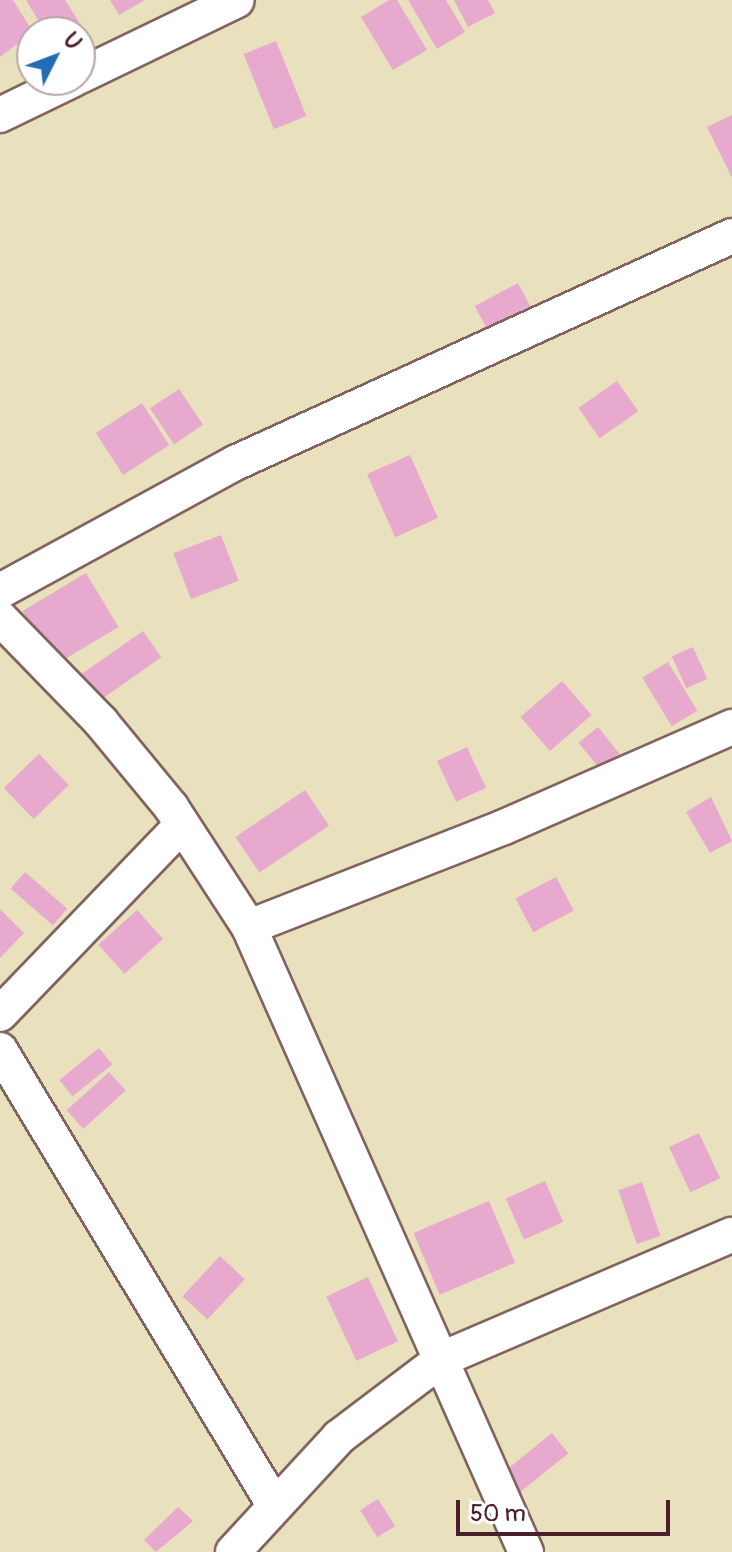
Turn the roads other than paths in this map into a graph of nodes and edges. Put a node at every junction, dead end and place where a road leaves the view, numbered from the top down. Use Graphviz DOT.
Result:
graph roads {
  1 [pos="237,0"];
  2 [pos="96,68"];
  3 [pos="39,96"];
  4 [pos="0,115"];
  5 [pos="732,236"];
  6 [pos="0,591"];
  7 [pos="0,618"];
  8 [pos="732,727"];
  9 [pos="182,825"];
  10 [pos="249,927"];
  11 [pos="0,1014"];
  12 [pos="0,1050"];
  13 [pos="732,1235"];
  14 [pos="442,1359"];
  15 [pos="273,1503"];
  16 [pos="233,1552"];
  17 [pos="526,1552"];
  1 -- 2 [label="street"];
  3 -- 4 [label="street"];
  5 -- 6 [label="street"];
  7 -- 9 [label="street"];
  8 -- 10 [label="street"];
  9 -- 10 [label="street"];
  9 -- 11 [label="street"];
  10 -- 14 [label="street"];
  12 -- 15 [label="street"];
  13 -- 14 [label="street"];
  14 -- 15 [label="street"];
  14 -- 17 [label="street"];
  15 -- 16 [label="street"];
}
